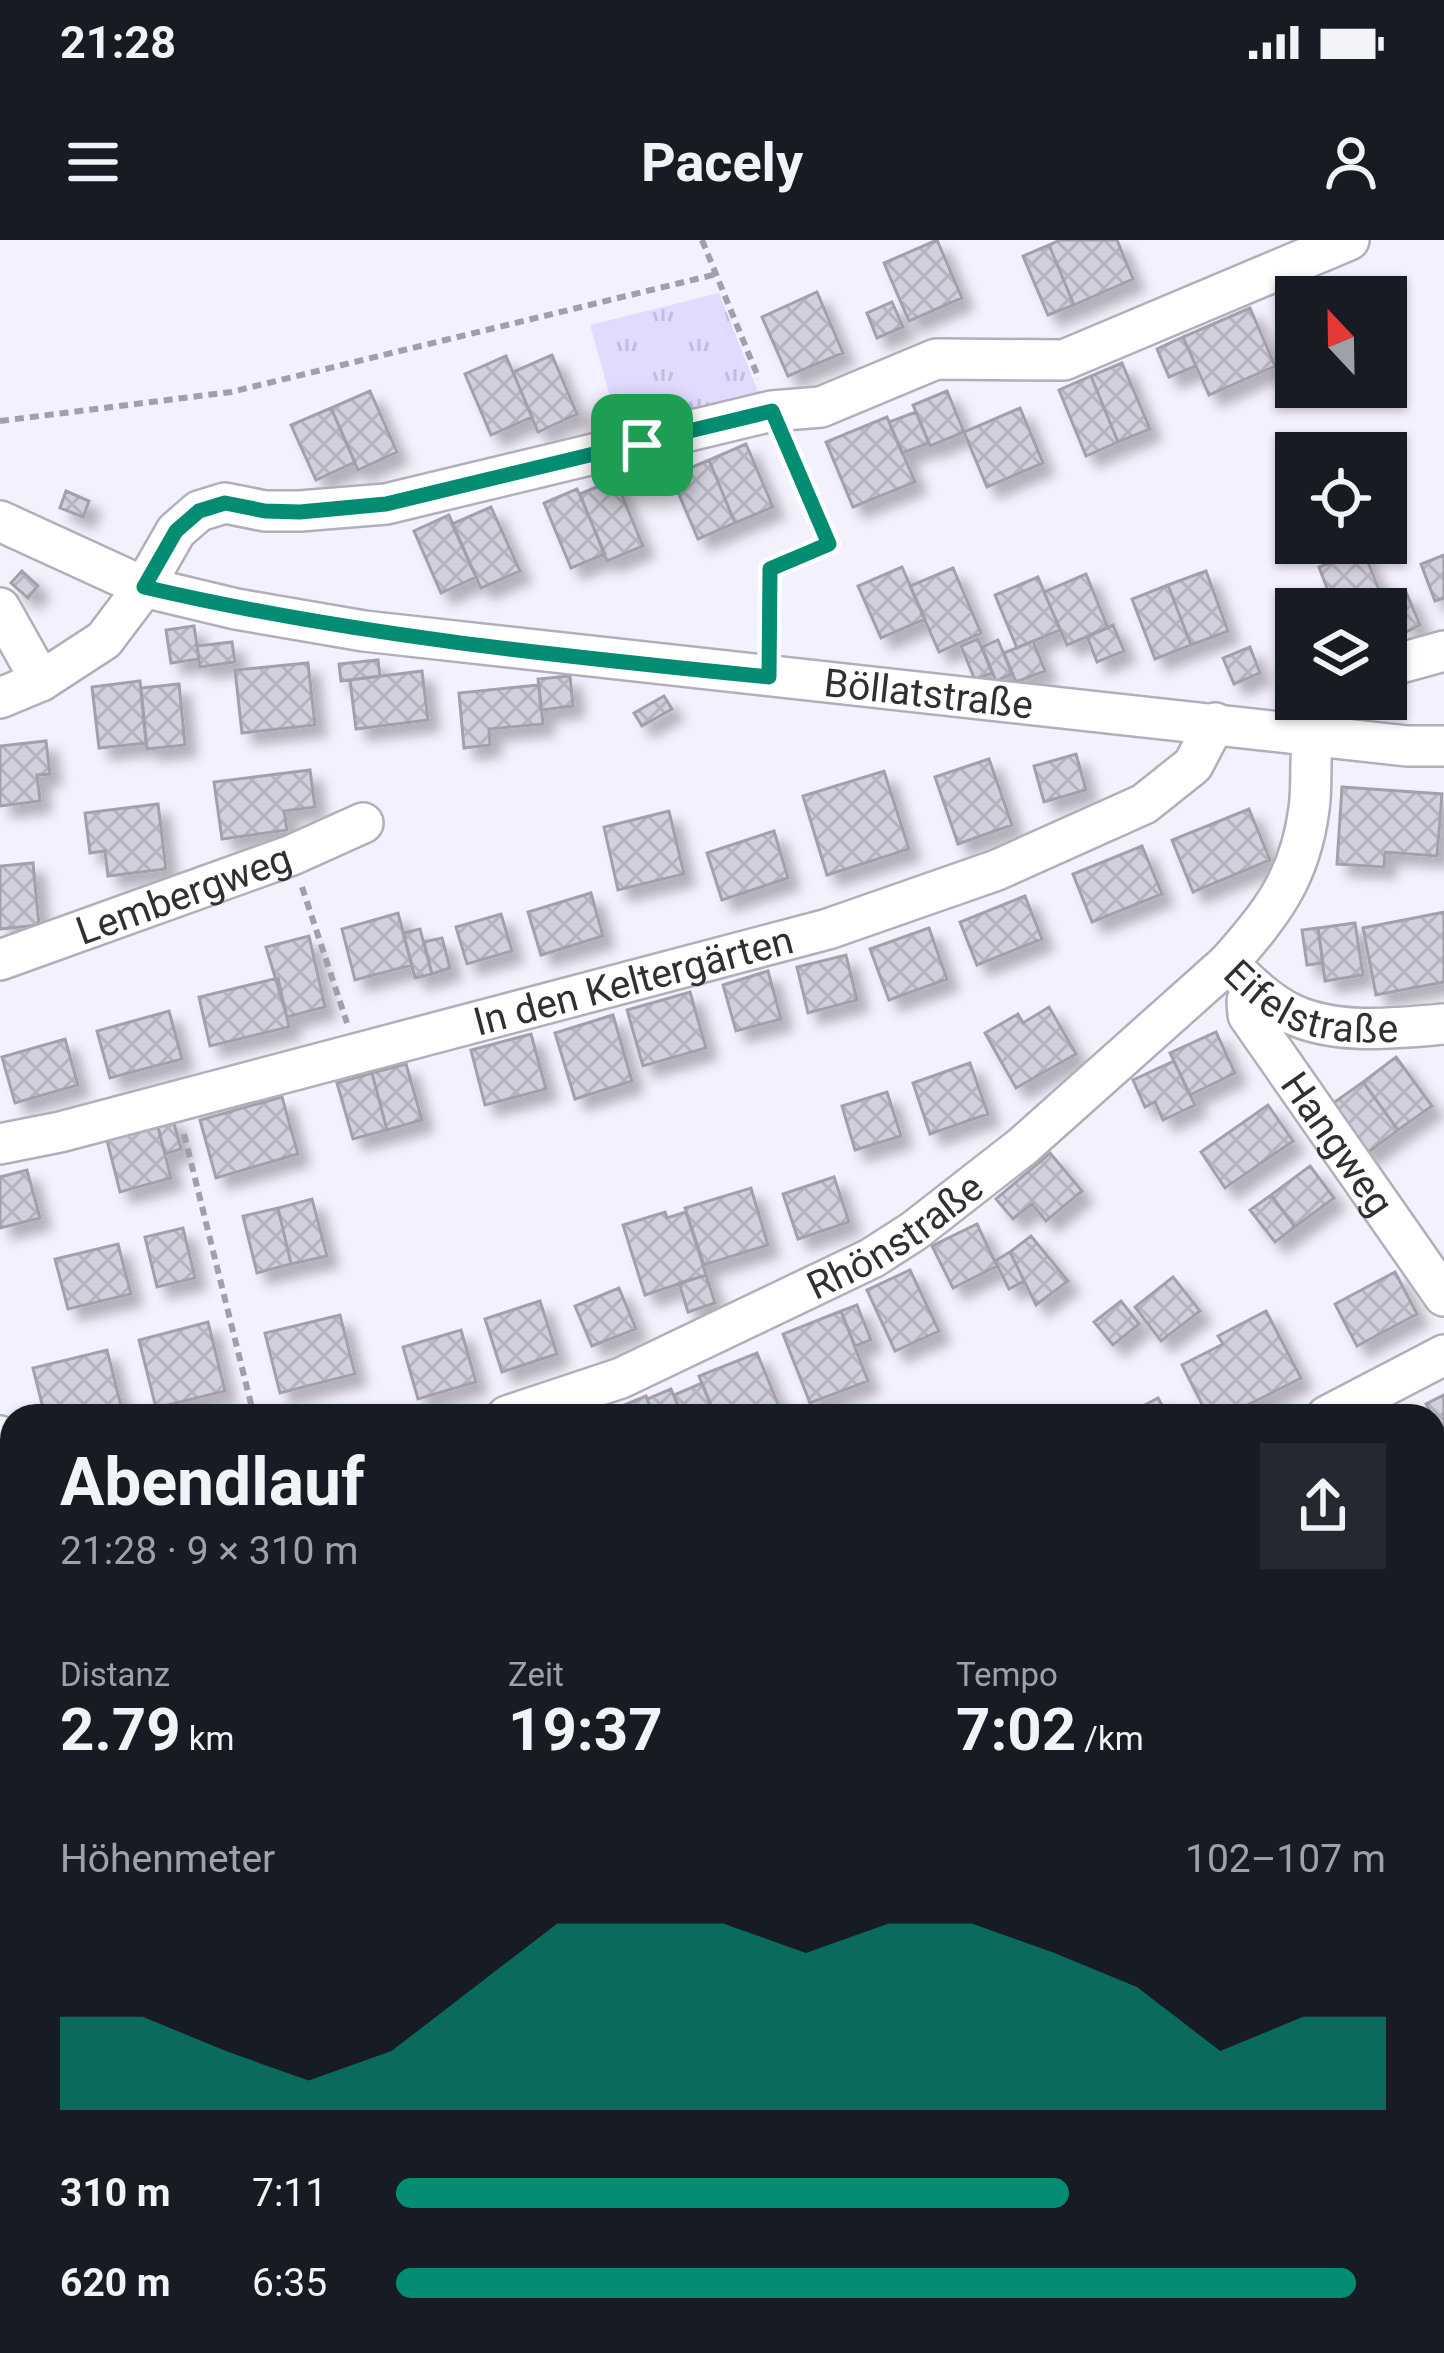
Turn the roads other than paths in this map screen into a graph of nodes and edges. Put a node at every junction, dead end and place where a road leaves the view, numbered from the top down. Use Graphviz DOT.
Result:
graph roads {
  1 [pos="1348,240"];
  2 [pos="0,521"];
  3 [pos="144,587"];
  4 [pos="0,608"];
  5 [pos="1444,651"];
  6 [pos="1407,662"];
  7 [pos="41,681"];
  8 [pos="0,698"];
  9 [pos="1275,720"];
  10 [pos="1319,720"];
  11 [pos="1328,720"];
  12 [pos="1215,723"];
  13 [pos="1444,746"];
  14 [pos="363,823"];
  15 [pos="0,960"];
  16 [pos="1240,975"];
  17 [pos="1444,1024"];
  18 [pos="0,1144"];
  19 [pos="1444,1295"];
  20 [pos="1444,1355"];
  21 [pos="543,1404"];
  22 [pos="1350,1404"];
  1 -- 3 [label="street"];
  2 -- 3 [label="street, Böllatstraße"];
  3 -- 7 [label="street"];
  3 -- 12 [label="street, Böllatstraße"];
  4 -- 7 [label="street"];
  5 -- 6 [label="street"];
  7 -- 8 [label="street"];
  9 -- 12 [label="street, Böllatstraße"];
  10 -- 16 [label="street, Eifelstraße"];
  11 -- 13 [label="street, Böllatstraße"];
  12 -- 18 [label="street, In den Keltergärten"];
  14 -- 15 [label="street, Lembergweg"];
  16 -- 17 [label="street, Eifelstraße"];
  16 -- 19 [label="street, Hangweg"];
  16 -- 21 [label="street, Rhönstraße"];
  20 -- 22 [label="street"];
}
